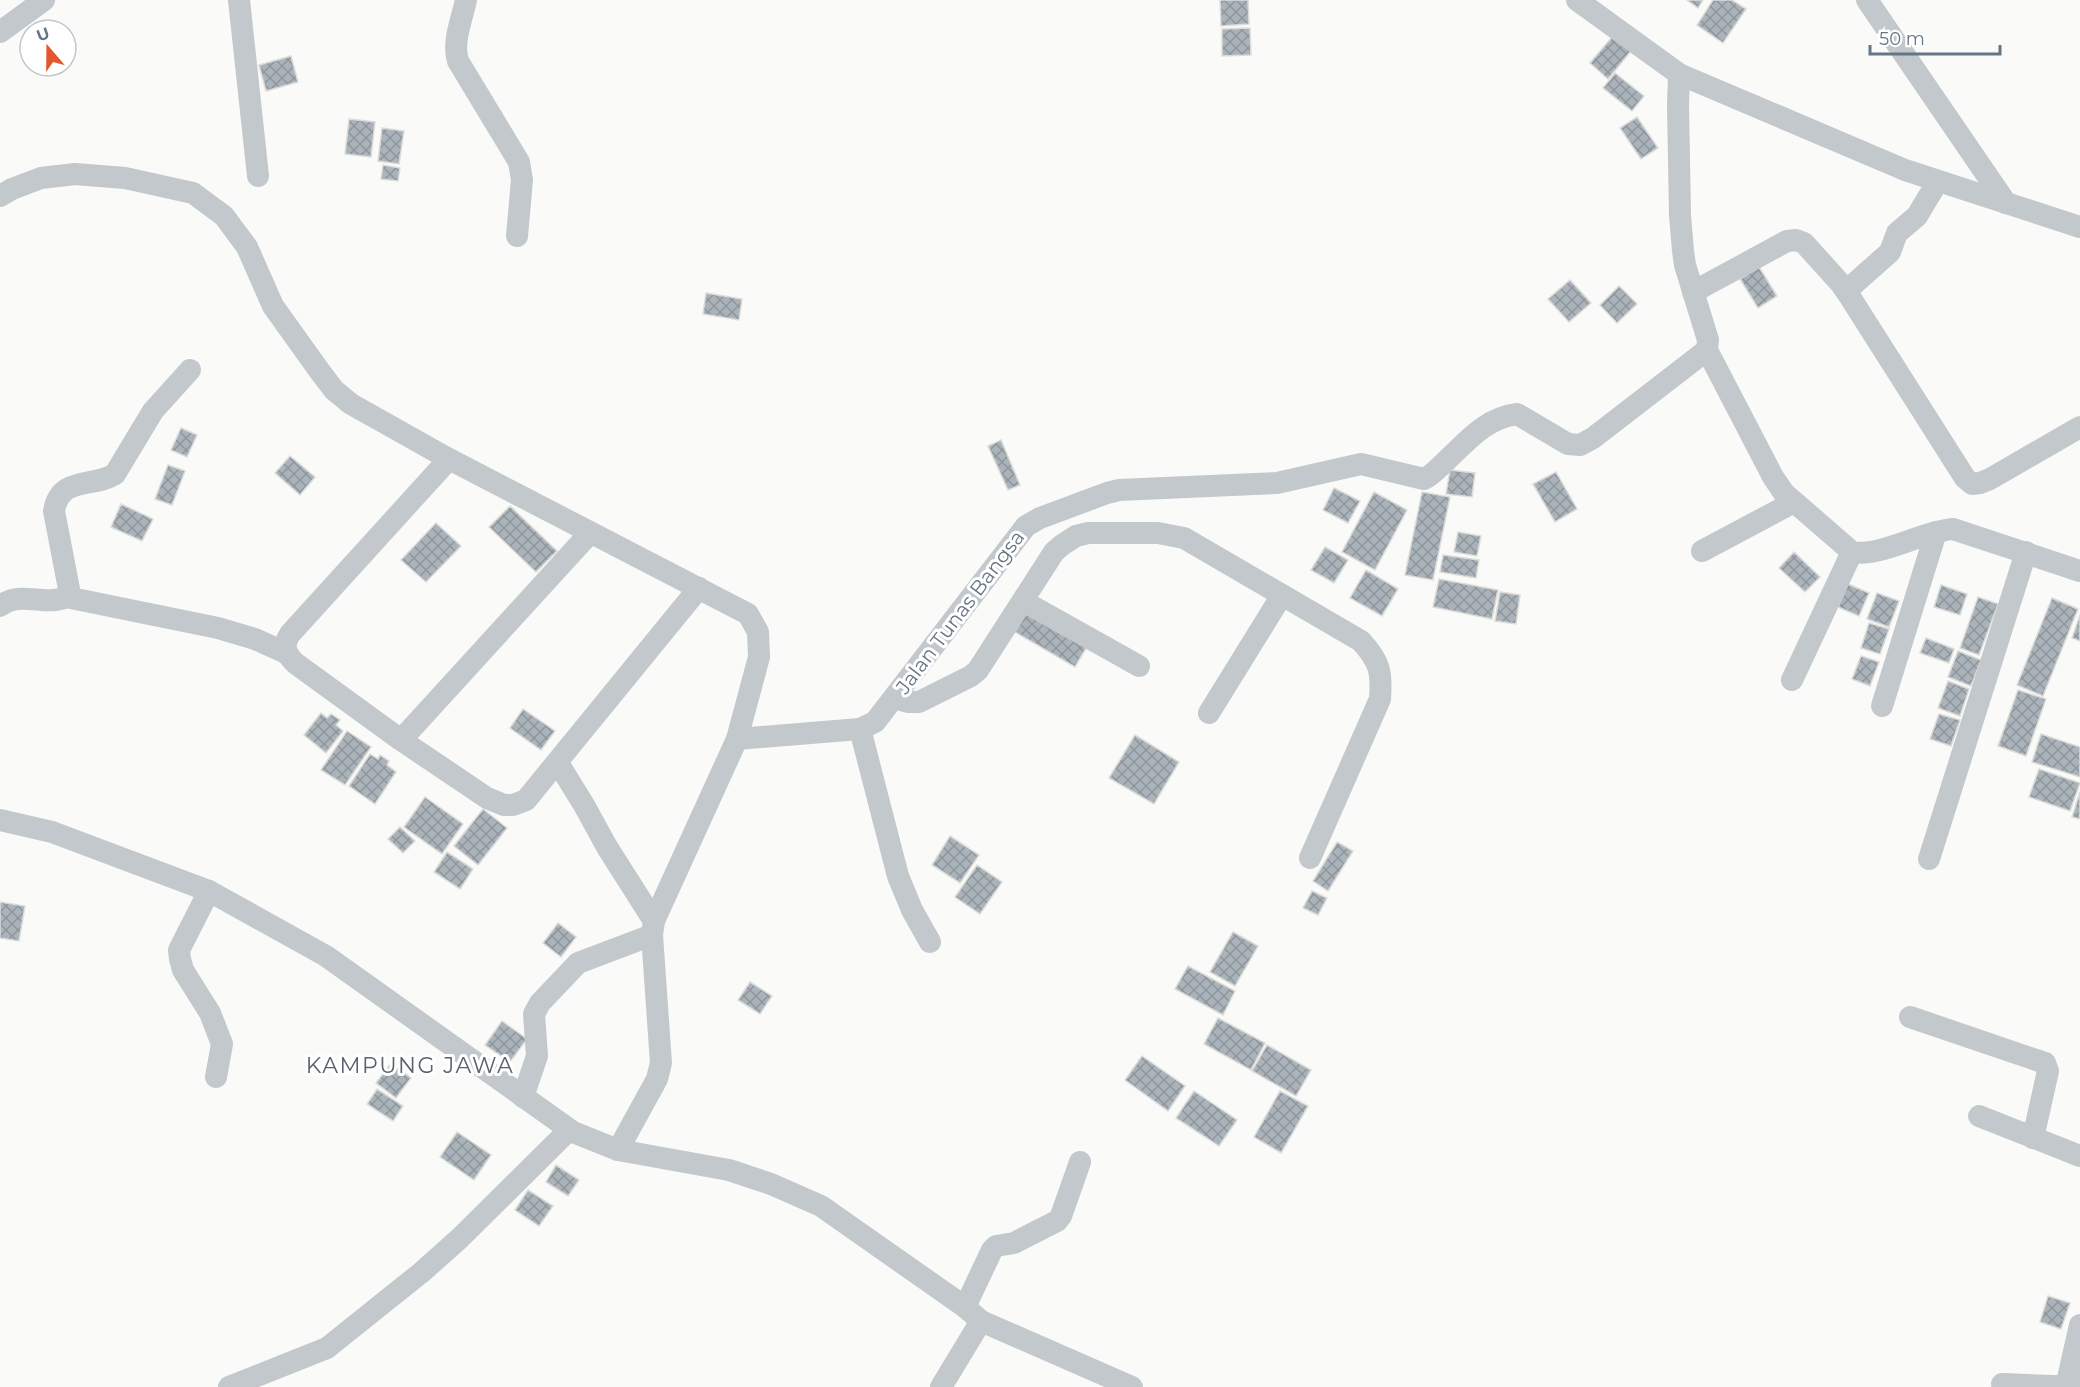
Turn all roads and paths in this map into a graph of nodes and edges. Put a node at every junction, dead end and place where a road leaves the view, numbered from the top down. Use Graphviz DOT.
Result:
graph roads {
  1 [pos="44,0"];
  2 [pos="239,0"];
  3 [pos="466,0"];
  4 [pos="1577,0"];
  5 [pos="1867,0"];
  6 [pos="0,32"];
  7 [pos="1680,74"];
  8 [pos="258,176"];
  9 [pos="1938,181"];
  10 [pos="0,196"];
  11 [pos="2006,203"];
  12 [pos="2080,227"];
  13 [pos="517,236"];
  14 [pos="1846,291"];
  15 [pos="1693,292"];
  16 [pos="1707,350"];
  17 [pos="190,370"];
  18 [pos="2080,427"];
  19 [pos="449,459"];
  20 [pos="1794,502"];
  21 [pos="1936,532"];
  22 [pos="590,533"];
  23 [pos="1702,551"];
  24 [pos="1852,552"];
  25 [pos="2026,552"];
  26 [pos="2080,571"];
  27 [pos="699,588"];
  28 [pos="1282,595"];
  29 [pos="66,597"];
  30 [pos="1023,601"];
  31 [pos="0,606"];
  32 [pos="286,653"];
  33 [pos="1139,666"];
  34 [pos="1792,680"];
  35 [pos="894,698"];
  36 [pos="1881,705"];
  37 [pos="1209,713"];
  38 [pos="860,729"];
  39 [pos="737,739"];
  40 [pos="401,740"];
  41 [pos="558,763"];
  42 [pos="0,820"];
  43 [pos="1310,858"];
  44 [pos="1929,859"];
  45 [pos="209,891"];
  46 [pos="653,928"];
  47 [pos="930,942"];
  48 [pos="1910,1017"];
  49 [pos="216,1077"];
  50 [pos="523,1097"];
  51 [pos="1979,1116"];
  52 [pos="569,1130"];
  53 [pos="2033,1138"];
  54 [pos="618,1150"];
  55 [pos="2080,1155"];
  56 [pos="1080,1161"];
  57 [pos="973,1314"];
  58 [pos="2080,1325"];
  59 [pos="2002,1384"];
  60 [pos="2066,1386"];
  61 [pos="229,1387"];
  62 [pos="941,1387"];
  63 [pos="1132,1387"];
  64 [pos="2078,1387"];
  1 -- 6 [label="street"];
  2 -- 8 [label="street"];
  3 -- 13 [label="street"];
  4 -- 7 [label="street"];
  5 -- 11 [label="street"];
  7 -- 9 [label="street"];
  7 -- 15 [label="street"];
  9 -- 11 [label="street"];
  9 -- 14 [label="street"];
  10 -- 19 [label="street"];
  11 -- 12 [label="street"];
  14 -- 15 [label="street"];
  14 -- 18 [label="street"];
  15 -- 16 [label="street"];
  16 -- 20 [label="street"];
  16 -- 35 [label="street, Jalan Tunas Bangsa"];
  17 -- 29 [label="street"];
  19 -- 22 [label="street"];
  19 -- 32 [label="street"];
  20 -- 23 [label="street"];
  20 -- 24 [label="street"];
  21 -- 24 [label="street"];
  21 -- 25 [label="street"];
  21 -- 36 [label="street"];
  22 -- 27 [label="street"];
  22 -- 40 [label="street"];
  24 -- 34 [label="street"];
  25 -- 26 [label="street"];
  25 -- 44 [label="street"];
  27 -- 39 [label="street"];
  27 -- 41 [label="street"];
  28 -- 30 [label="street"];
  28 -- 37 [label="street"];
  28 -- 43 [label="street"];
  29 -- 31 [label="street"];
  29 -- 32 [label="street"];
  30 -- 33 [label="street"];
  30 -- 35 [label="street"];
  32 -- 40 [label="street"];
  35 -- 38 [label="street, Jalan Tunas Bangsa"];
  38 -- 39 [label="street"];
  38 -- 47 [label="street"];
  39 -- 46 [label="street"];
  40 -- 41 [label="street"];
  41 -- 46 [label="street"];
  42 -- 45 [label="street"];
  45 -- 49 [label="street"];
  45 -- 50 [label="street"];
  46 -- 50 [label="street"];
  46 -- 54 [label="street"];
  48 -- 53 [label="street"];
  50 -- 52 [label="street"];
  51 -- 53 [label="street"];
  52 -- 54 [label="street"];
  52 -- 61 [label="street"];
  53 -- 55 [label="street"];
  54 -- 57 [label="street"];
  56 -- 57 [label="street"];
  57 -- 62 [label="street"];
  57 -- 63 [label="street"];
  58 -- 60 [label="street"];
  59 -- 60 [label="street"];
  60 -- 64 [label="street"];
}
